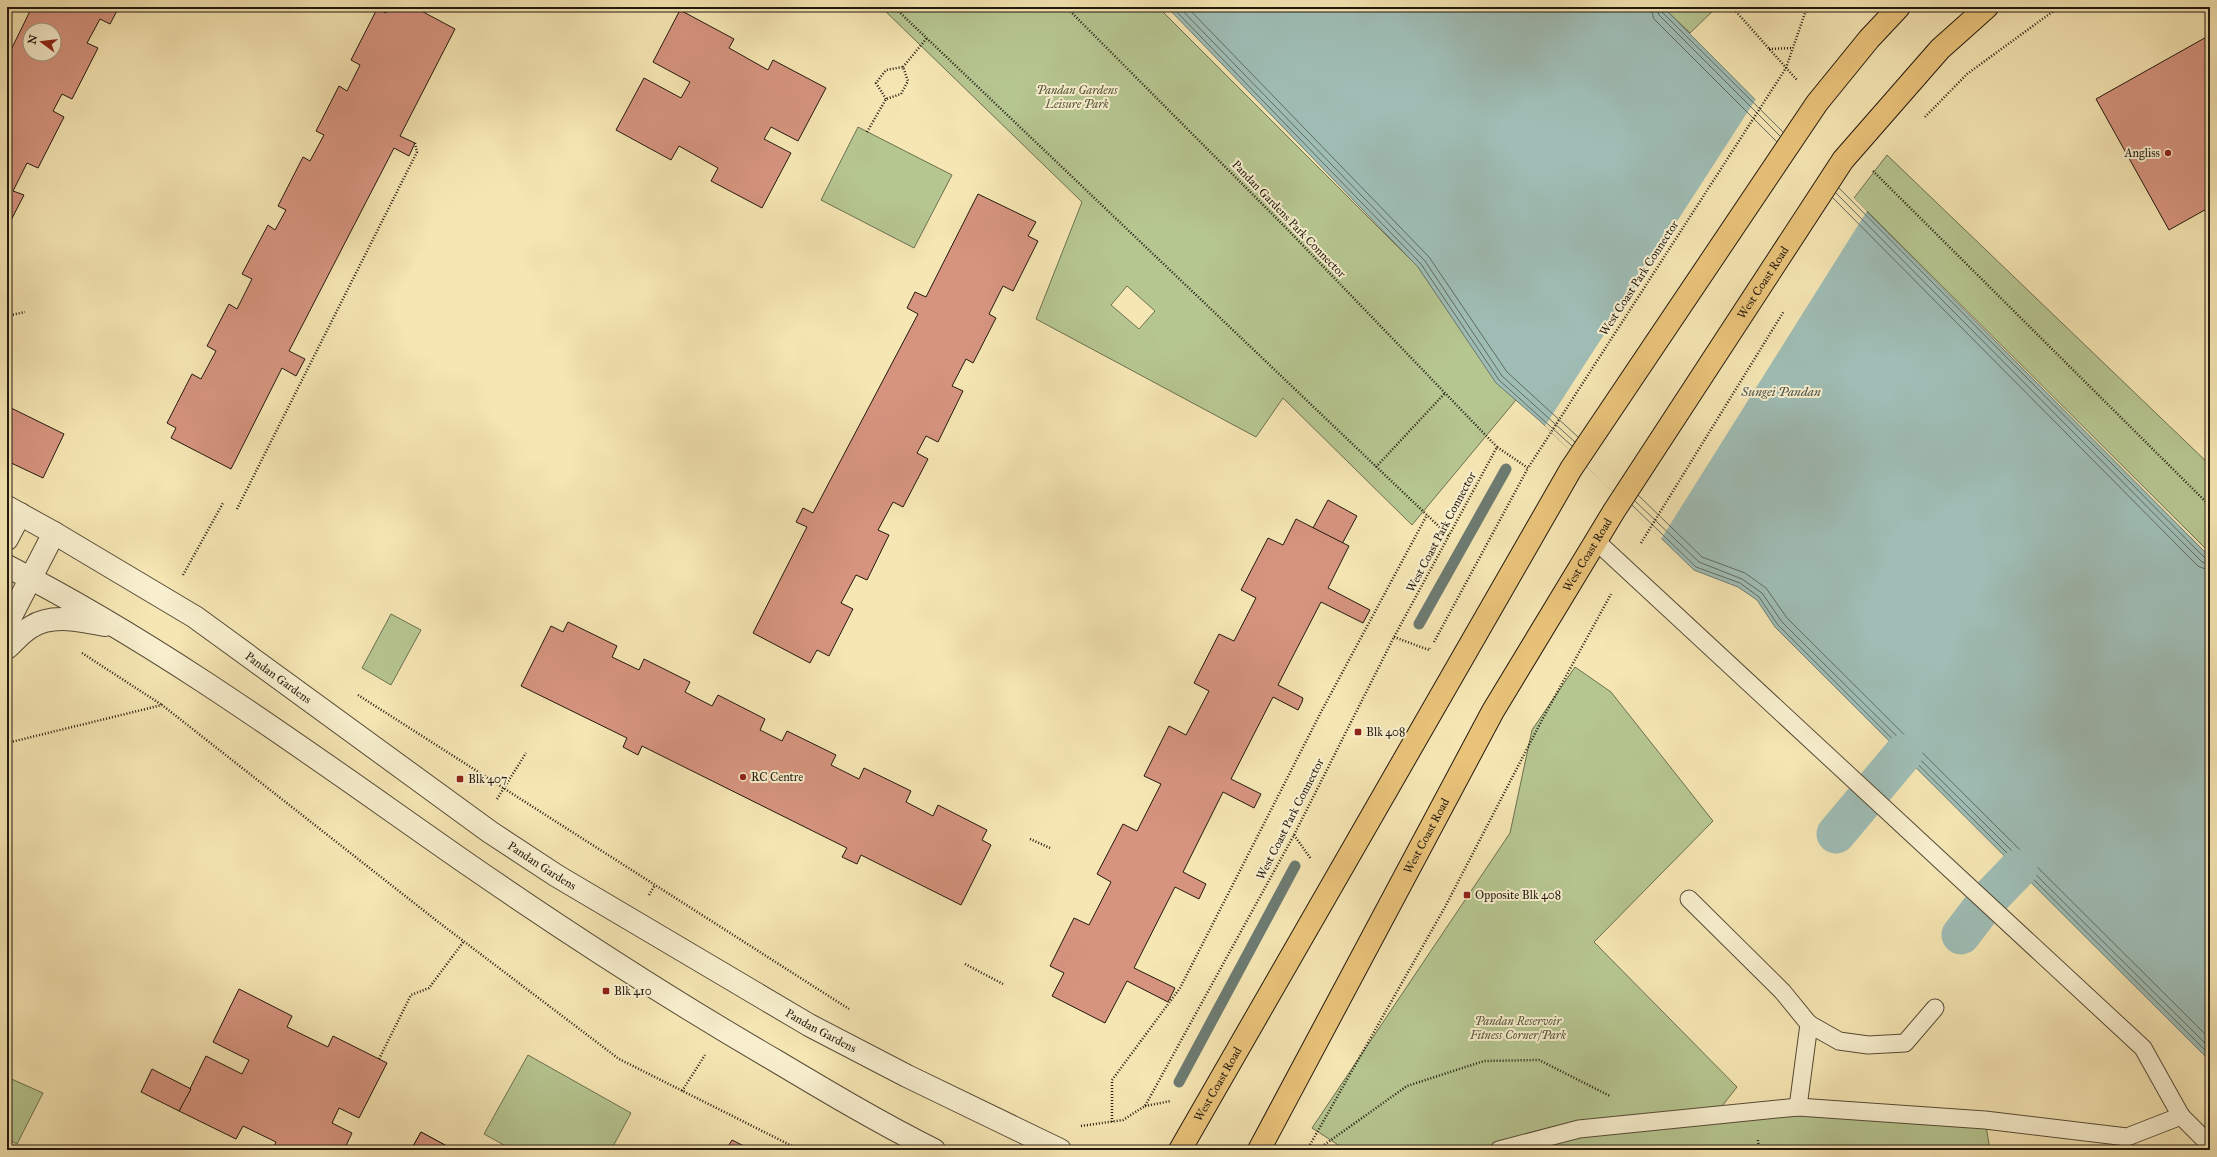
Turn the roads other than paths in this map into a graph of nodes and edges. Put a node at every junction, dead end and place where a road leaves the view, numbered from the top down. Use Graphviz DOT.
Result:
graph roads {
  1 [pos="1899,7"];
  2 [pos="1987,7"];
  3 [pos="13,511"];
  4 [pos="54,533"];
  5 [pos="7,539"];
  6 [pos="1596,541"];
  7 [pos="7,566"];
  8 [pos="30,578"];
  9 [pos="7,624"];
  10 [pos="122,628"];
  11 [pos="7,648"];
  12 [pos="1689,898"];
  13 [pos="1935,1008"];
  14 [pos="1809,1024"];
  15 [pos="1798,1107"];
  16 [pos="2180,1116"];
  17 [pos="2210,1145"];
  18 [pos="934,1150"];
  19 [pos="1060,1150"];
  20 [pos="1180,1150"];
  21 [pos="1260,1150"];
  22 [pos="1499,1150"];
  1 -- 20 [label="main road, West Coast Road"];
  2 -- 6 [label="main road, West Coast Road"];
  3 -- 4 [label="street, Pandan Gardens"];
  3 -- 5 [label="street, Pandan Gardens"];
  4 -- 8 [label="street"];
  4 -- 19 [label="street, Pandan Gardens"];
  6 -- 16 [label="lane"];
  6 -- 21 [label="main road, West Coast Road"];
  7 -- 8 [label="street"];
  8 -- 9 [label="street"];
  8 -- 10 [label="street"];
  10 -- 11 [label="street"];
  10 -- 18 [label="street"];
  12 -- 14 [label="lane"];
  13 -- 14 [label="lane"];
  14 -- 15 [label="lane"];
  15 -- 16 [label="lane"];
  15 -- 22 [label="lane"];
  16 -- 17 [label="lane"];
}
